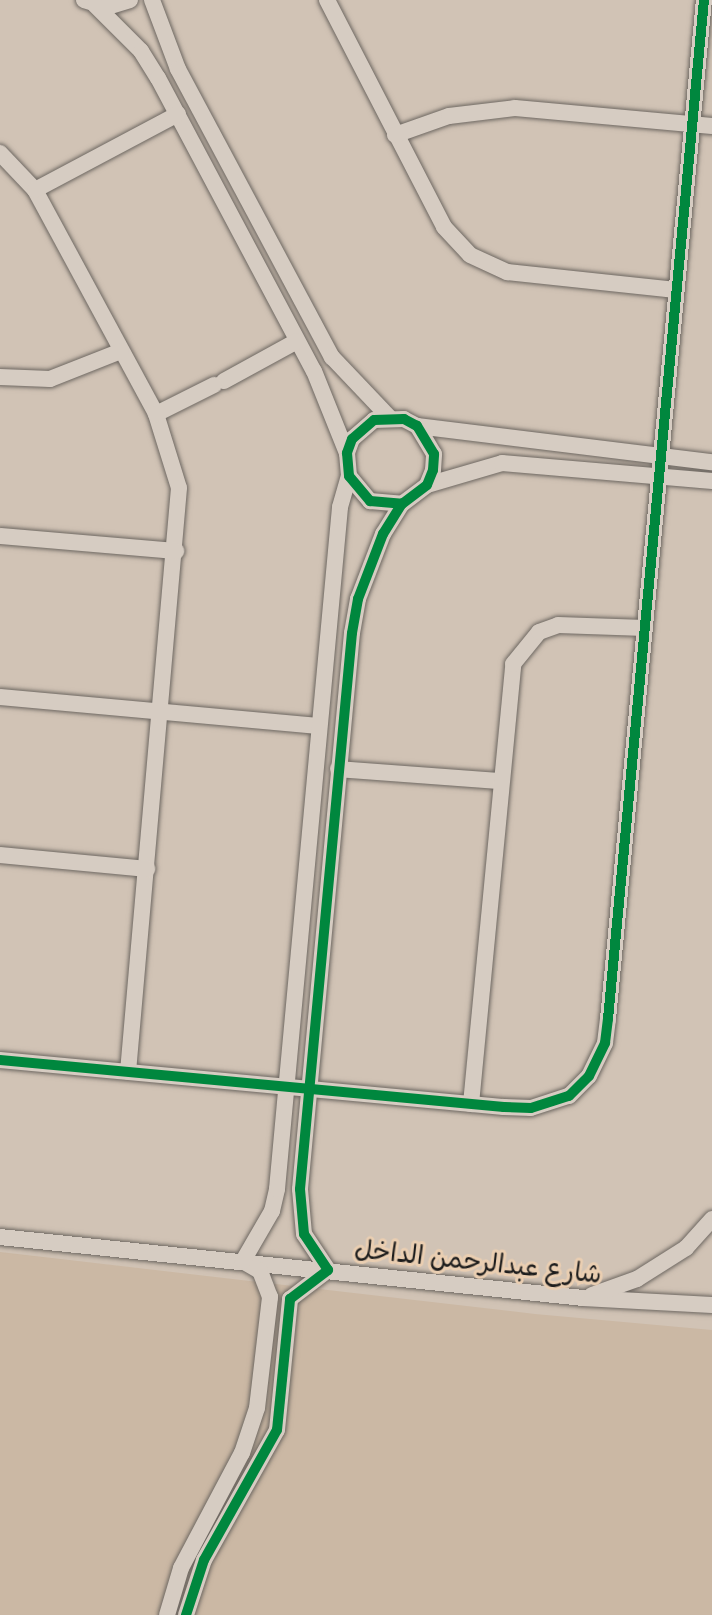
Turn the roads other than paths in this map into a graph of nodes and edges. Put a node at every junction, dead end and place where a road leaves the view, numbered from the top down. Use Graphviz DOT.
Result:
graph roads {
  1 [pos="130,0"];
  2 [pos="152,0"];
  3 [pos="327,0"];
  4 [pos="704,0"];
  5 [pos="90,3"];
  6 [pos="178,114"];
  7 [pos="692,124"];
  8 [pos="712,126"];
  9 [pos="395,135"];
  10 [pos="0,153"];
  11 [pos="35,190"];
  12 [pos="676,290"];
  13 [pos="297,341"];
  14 [pos="121,351"];
  15 [pos="0,377"];
  16 [pos="156,414"];
  17 [pos="389,417"];
  18 [pos="417,426"];
  19 [pos="347,453"];
  20 [pos="661,456"];
  21 [pos="712,462"];
  22 [pos="349,476"];
  23 [pos="659,477"];
  24 [pos="712,481"];
  25 [pos="427,485"];
  26 [pos="402,504"];
  27 [pos="0,536"];
  28 [pos="176,551"];
  29 [pos="645,628"];
  30 [pos="0,697"];
  31 [pos="161,711"];
  32 [pos="319,726"];
  33 [pos="338,769"];
  34 [pos="498,781"];
  35 [pos="0,855"];
  36 [pos="147,869"];
  37 [pos="0,1060"];
  38 [pos="128,1072"];
  39 [pos="286,1087"];
  40 [pos="310,1089"];
  41 [pos="471,1104"];
  42 [pos="712,1219"];
  43 [pos="0,1237"];
  44 [pos="243,1261"];
  45 [pos="328,1270"];
  46 [pos="583,1298"];
  47 [pos="712,1305"];
  48 [pos="167,1615"];
  49 [pos="186,1615"];
  1 -- 5 [label="street"];
  2 -- 17 [label="street"];
  3 -- 9 [label="street"];
  4 -- 7 [label="street"];
  5 -- 6 [label="street"];
  6 -- 11 [label="street"];
  6 -- 13 [label="street"];
  7 -- 8 [label="street"];
  7 -- 9 [label="street"];
  7 -- 12 [label="street"];
  9 -- 12 [label="street"];
  10 -- 11 [label="street"];
  11 -- 14 [label="street"];
  12 -- 20 [label="street"];
  13 -- 16 [label="street"];
  13 -- 19 [label="street"];
  14 -- 15 [label="street"];
  14 -- 16 [label="street"];
  16 -- 28 [label="street"];
  17 -- 18 [label="street"];
  17 -- 19 [label="street"];
  18 -- 20 [label="street"];
  18 -- 25 [label="street"];
  19 -- 22 [label="street"];
  20 -- 21 [label="street"];
  20 -- 23 [label="street"];
  22 -- 26 [label="street"];
  22 -- 32 [label="street"];
  23 -- 24 [label="street"];
  23 -- 25 [label="street"];
  23 -- 29 [label="street"];
  25 -- 26 [label="street"];
  26 -- 33 [label="street"];
  27 -- 28 [label="street"];
  28 -- 31 [label="street"];
  29 -- 34 [label="street"];
  29 -- 41 [label="street"];
  30 -- 31 [label="street"];
  31 -- 32 [label="street"];
  31 -- 36 [label="street"];
  32 -- 39 [label="street"];
  33 -- 34 [label="street"];
  33 -- 40 [label="street"];
  34 -- 41 [label="street"];
  35 -- 36 [label="street"];
  36 -- 38 [label="street"];
  37 -- 38 [label="street"];
  38 -- 39 [label="street"];
  39 -- 40 [label="street"];
  39 -- 44 [label="street"];
  40 -- 41 [label="street"];
  40 -- 45 [label="street"];
  42 -- 46 [label="street"];
  43 -- 44 [label="street, شارع عبدالرحمن الداخل"];
  44 -- 45 [label="street, شارع عبدالرحمن الداخل"];
  44 -- 48 [label="street"];
  45 -- 46 [label="street, شارع عبدالرحمن الداخل"];
  45 -- 49 [label="street"];
  46 -- 47 [label="street, شارع عبدالرحمن الداخل"];
}
